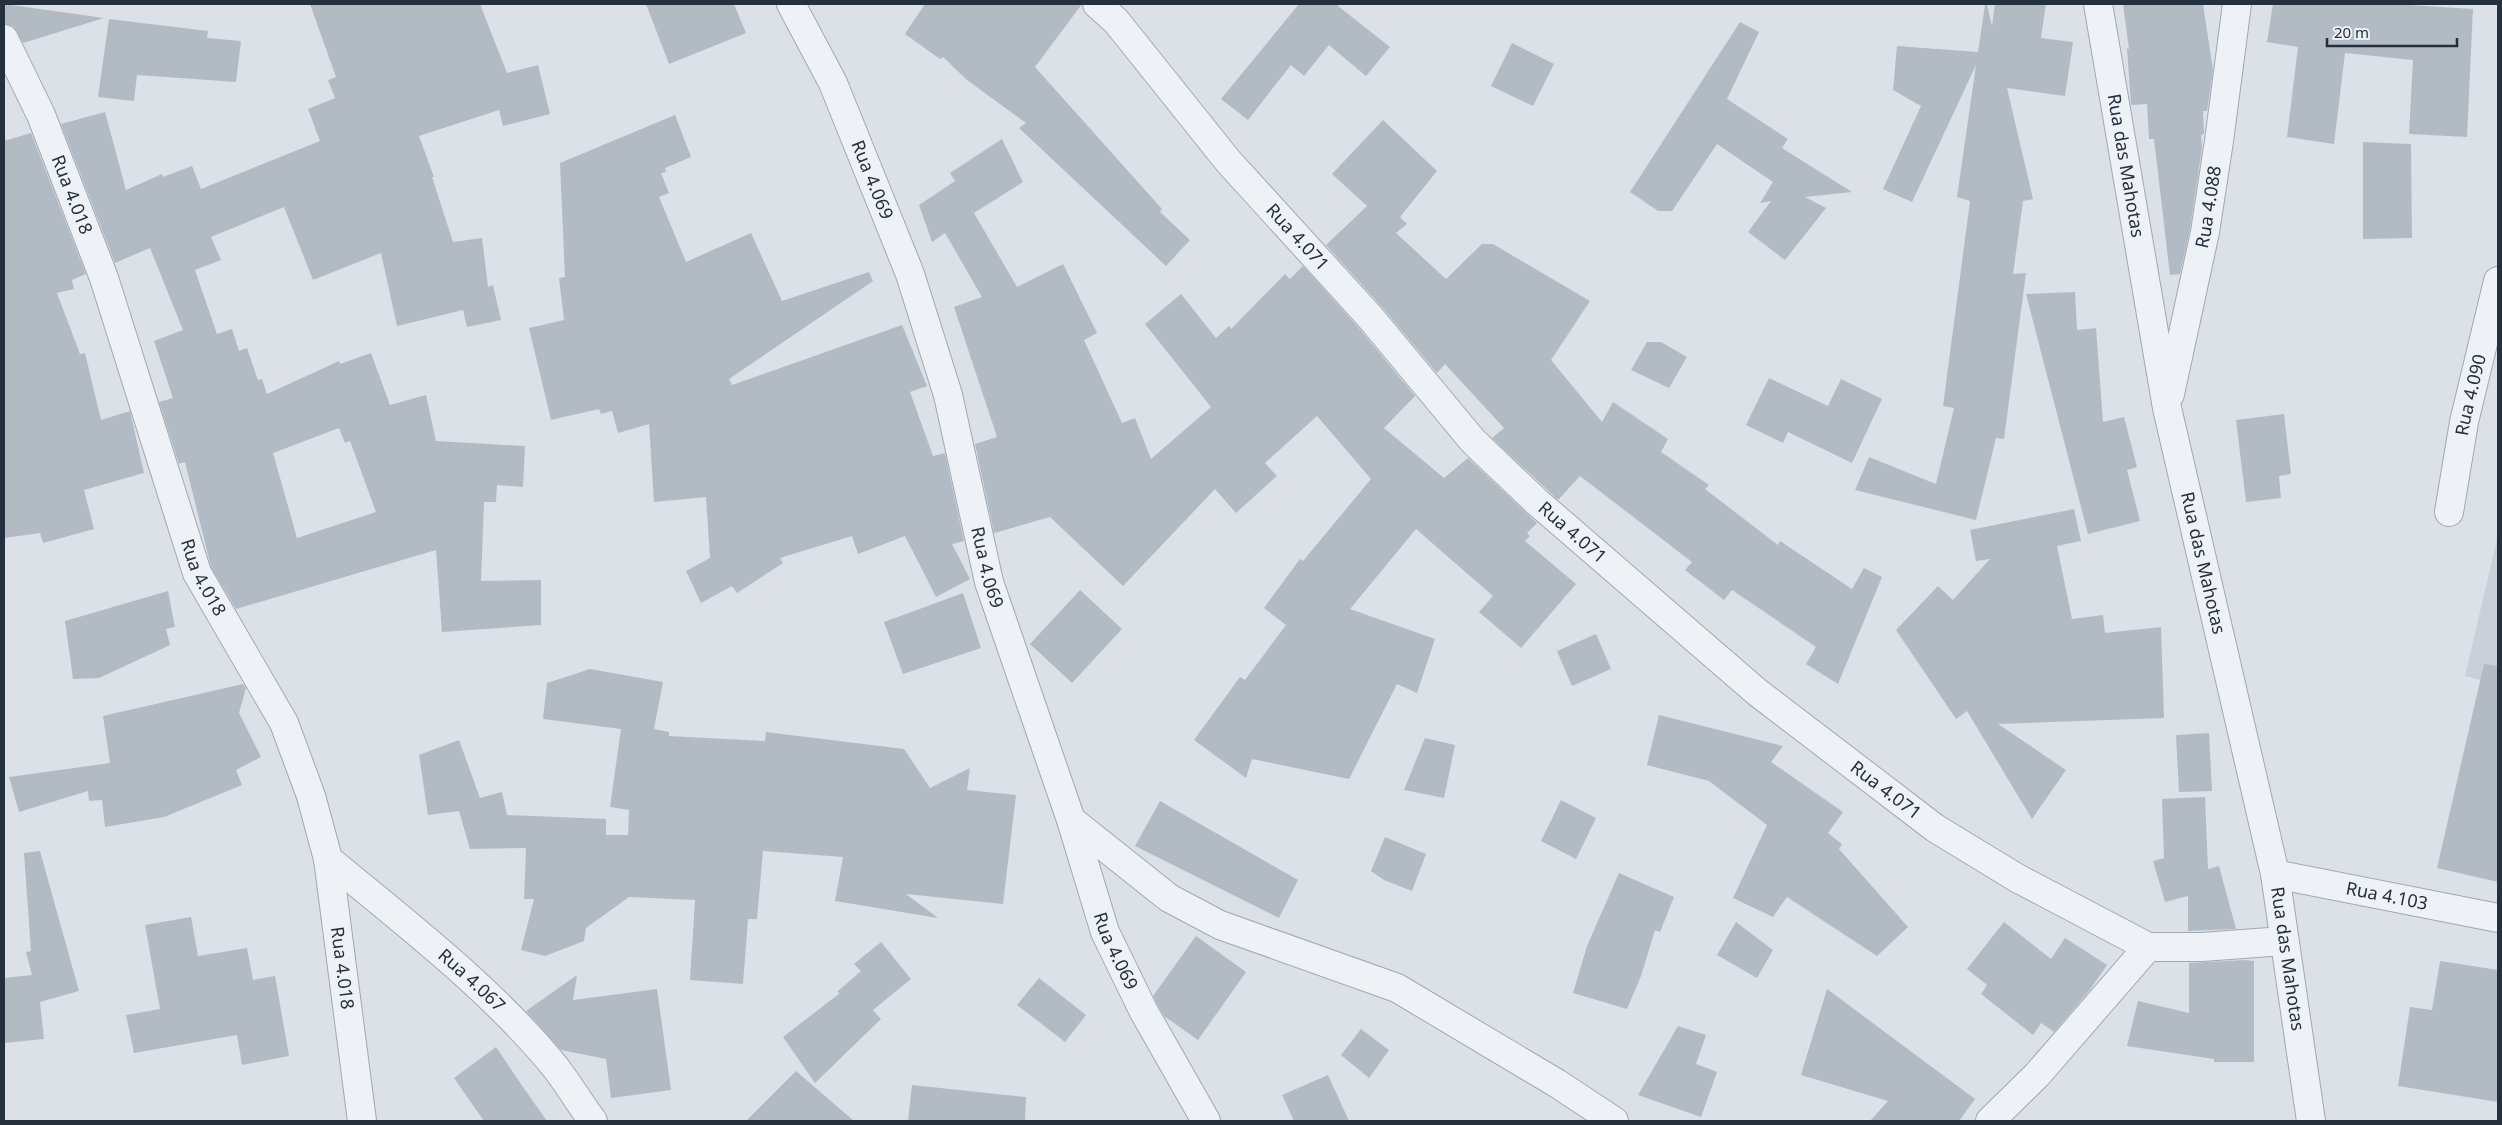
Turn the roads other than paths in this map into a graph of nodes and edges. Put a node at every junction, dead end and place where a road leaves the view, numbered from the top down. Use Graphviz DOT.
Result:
graph roads {
  1 [pos="792,4"];
  2 [pos="1097,4"];
  3 [pos="2098,4"];
  4 [pos="2237,4"];
  5 [pos="4,39"];
  6 [pos="2498,281"];
  7 [pos="2167,408"];
  8 [pos="2449,512"];
  9 [pos="1071,820"];
  10 [pos="328,859"];
  11 [pos="2274,874"];
  12 [pos="2498,918"];
  13 [pos="2283,941"];
  14 [pos="2148,946"];
  15 [pos="362,1121"];
  16 [pos="593,1121"];
  17 [pos="1206,1121"];
  18 [pos="1614,1121"];
  19 [pos="1990,1121"];
  20 [pos="2311,1121"];
  1 -- 9 [label="street, Rua 4.069"];
  2 -- 14 [label="street, Rua 4.071"];
  3 -- 7 [label="street, Rua das Mahotas"];
  4 -- 7 [label="street, Rua 4.088"];
  5 -- 10 [label="street, Rua 4.018"];
  6 -- 8 [label="street, Rua 4.090"];
  7 -- 11 [label="street, Rua das Mahotas"];
  9 -- 17 [label="street, Rua 4.069"];
  9 -- 18 [label="street"];
  10 -- 15 [label="street, Rua 4.018"];
  10 -- 16 [label="street, Rua 4.067"];
  11 -- 12 [label="street, Rua 4.103"];
  11 -- 13 [label="street, Rua das Mahotas"];
  13 -- 14 [label="street"];
  13 -- 20 [label="street, Rua das Mahotas"];
  14 -- 19 [label="street"];
}
